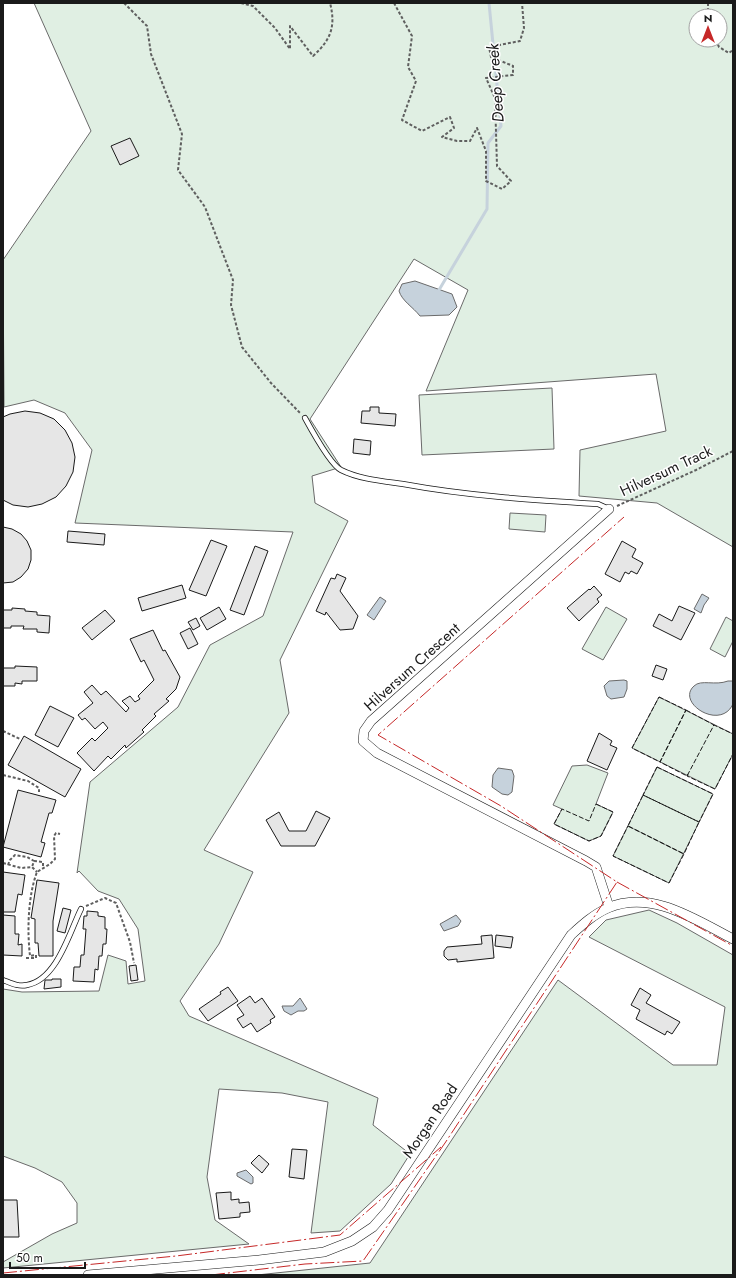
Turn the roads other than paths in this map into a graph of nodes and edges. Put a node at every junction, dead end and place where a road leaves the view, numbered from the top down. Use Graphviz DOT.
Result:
graph roads {
  1 [pos="305,418"];
  2 [pos="609,510"];
  3 [pos="609,907"];
  4 [pos="81,909"];
  5 [pos="733,939"];
  6 [pos="3,980"];
  7 [pos="88,1275"];
  1 -- 2 [label="lane"];
  2 -- 3 [label="street, Hilversum Crescent"];
  3 -- 5 [label="street, Morgan Road"];
  3 -- 7 [label="street, Morgan Road"];
  4 -- 6 [label="lane"];
}
